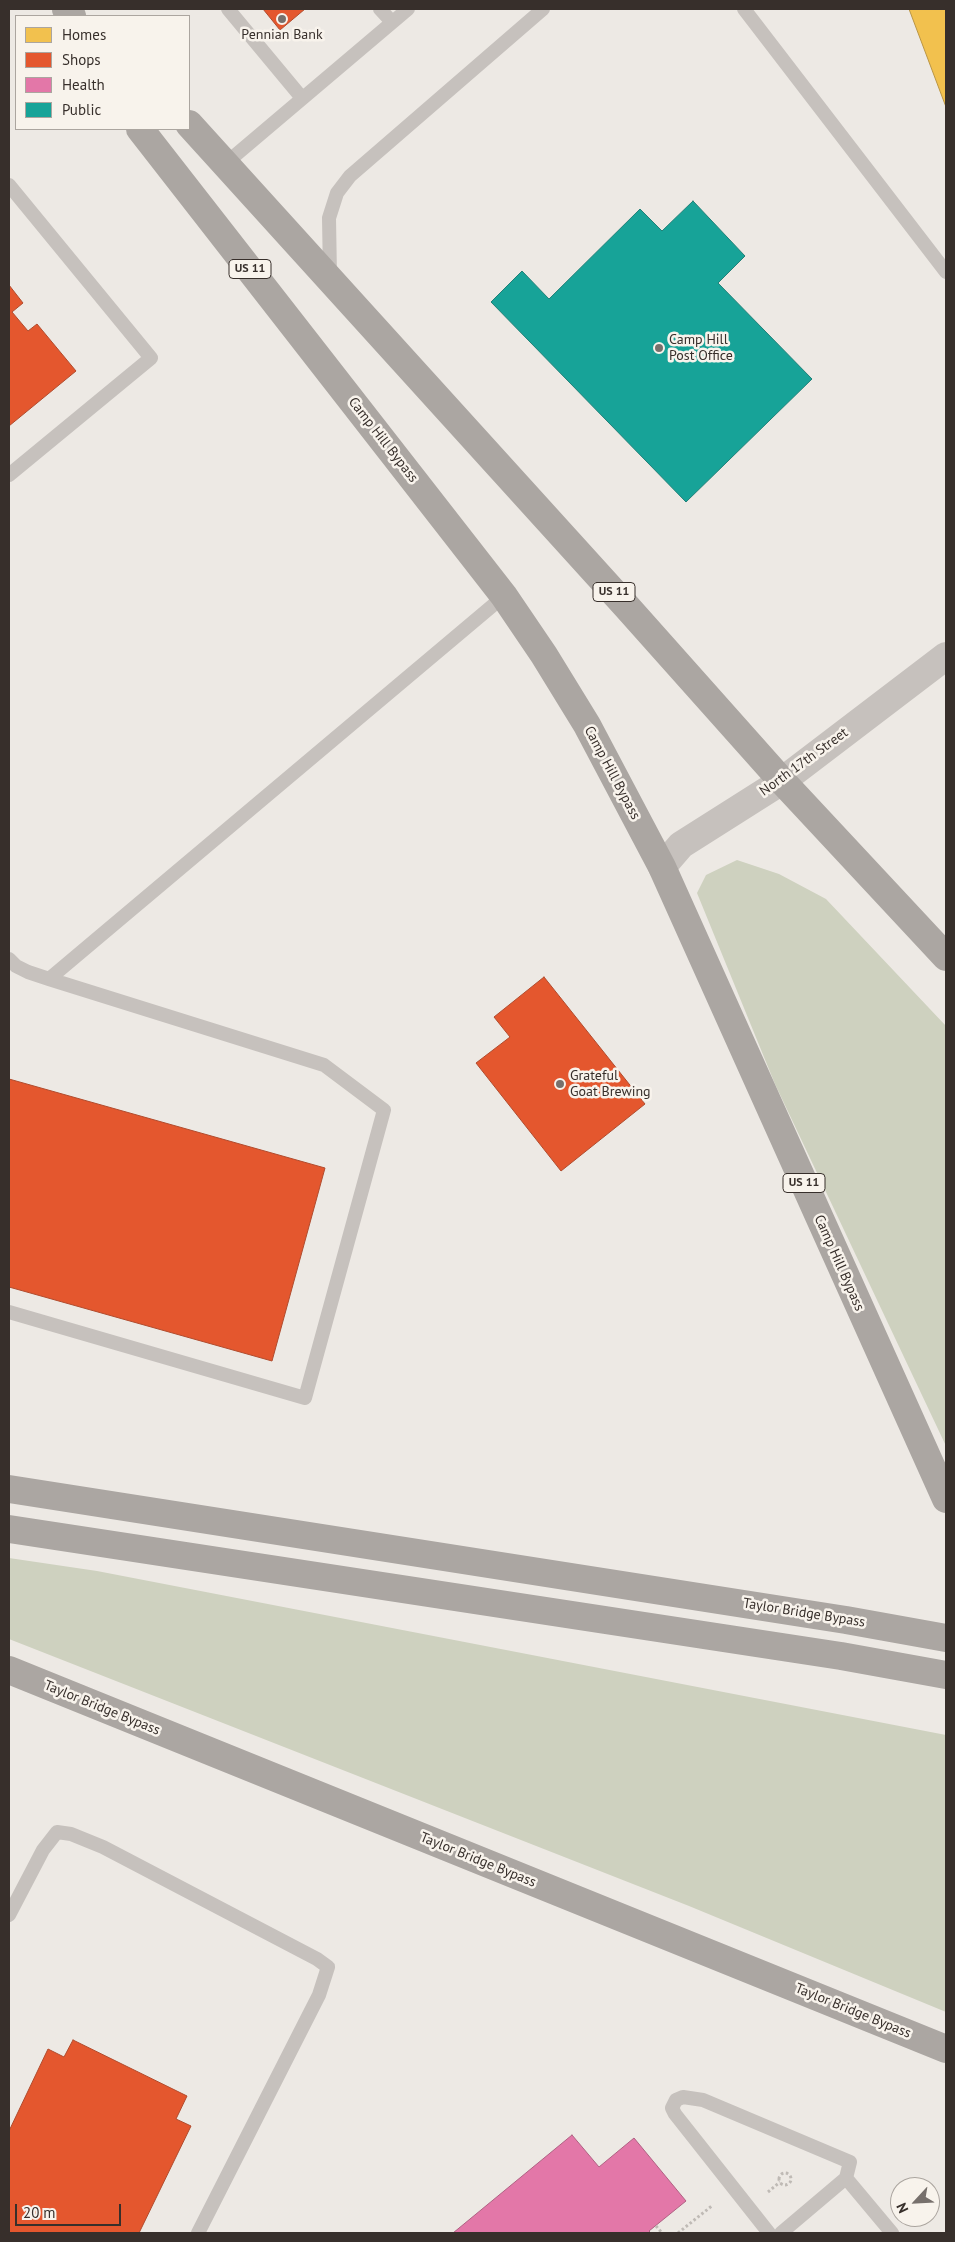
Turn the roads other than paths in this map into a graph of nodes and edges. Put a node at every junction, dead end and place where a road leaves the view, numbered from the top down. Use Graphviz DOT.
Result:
graph roads {
  1 [pos="228,9"];
  2 [pos="380,9"];
  3 [pos="408,9"];
  4 [pos="543,9"];
  5 [pos="744,9"];
  6 [pos="392,22"];
  7 [pos="302,98"];
  8 [pos="190,125"];
  9 [pos="141,130"];
  10 [pos="225,164"];
  11 [pos="9,186"];
  12 [pos="946,272"];
  13 [pos="330,280"];
  14 [pos="9,475"];
  15 [pos="504,596"];
  16 [pos="946,656"];
  17 [pos="782,781"];
  18 [pos="662,867"];
  19 [pos="946,957"];
  20 [pos="9,959"];
  21 [pos="50,979"];
  22 [pos="9,1312"];
  23 [pos="9,1490"];
  24 [pos="946,1499"];
  25 [pos="9,1529"];
  26 [pos="946,1638"];
  27 [pos="9,1670"];
  28 [pos="946,1675"];
  29 [pos="9,1915"];
  30 [pos="946,2049"];
  31 [pos="846,2178"];
  32 [pos="198,2233"];
  33 [pos="768,2233"];
  34 [pos="781,2233"];
  35 [pos="892,2233"];
  1 -- 7 [label="lane"];
  2 -- 6 [label="lane"];
  3 -- 6 [label="lane"];
  4 -- 13 [label="lane"];
  5 -- 12 [label="lane"];
  6 -- 7 [label="lane"];
  7 -- 10 [label="lane"];
  8 -- 10 [label="main road, US 11"];
  9 -- 15 [label="main road, Camp Hill Bypass / US 11"];
  10 -- 13 [label="main road, US 11"];
  11 -- 14 [label="lane"];
  13 -- 17 [label="main road, US 11"];
  15 -- 18 [label="main road, Camp Hill Bypass / US 11"];
  15 -- 21 [label="lane"];
  16 -- 17 [label="street, North 17th Street"];
  17 -- 18 [label="street, North 17th Street"];
  17 -- 19 [label="main road, US 11"];
  18 -- 24 [label="main road, Camp Hill Bypass / US 11"];
  20 -- 21 [label="lane"];
  21 -- 22 [label="lane"];
  23 -- 26 [label="main road, Taylor Bridge Bypass"];
  25 -- 28 [label="main road"];
  27 -- 30 [label="main road, Taylor Bridge Bypass"];
  29 -- 32 [label="lane"];
  31 -- 33 [label="lane"];
  31 -- 34 [label="lane"];
  31 -- 35 [label="lane"];
}
